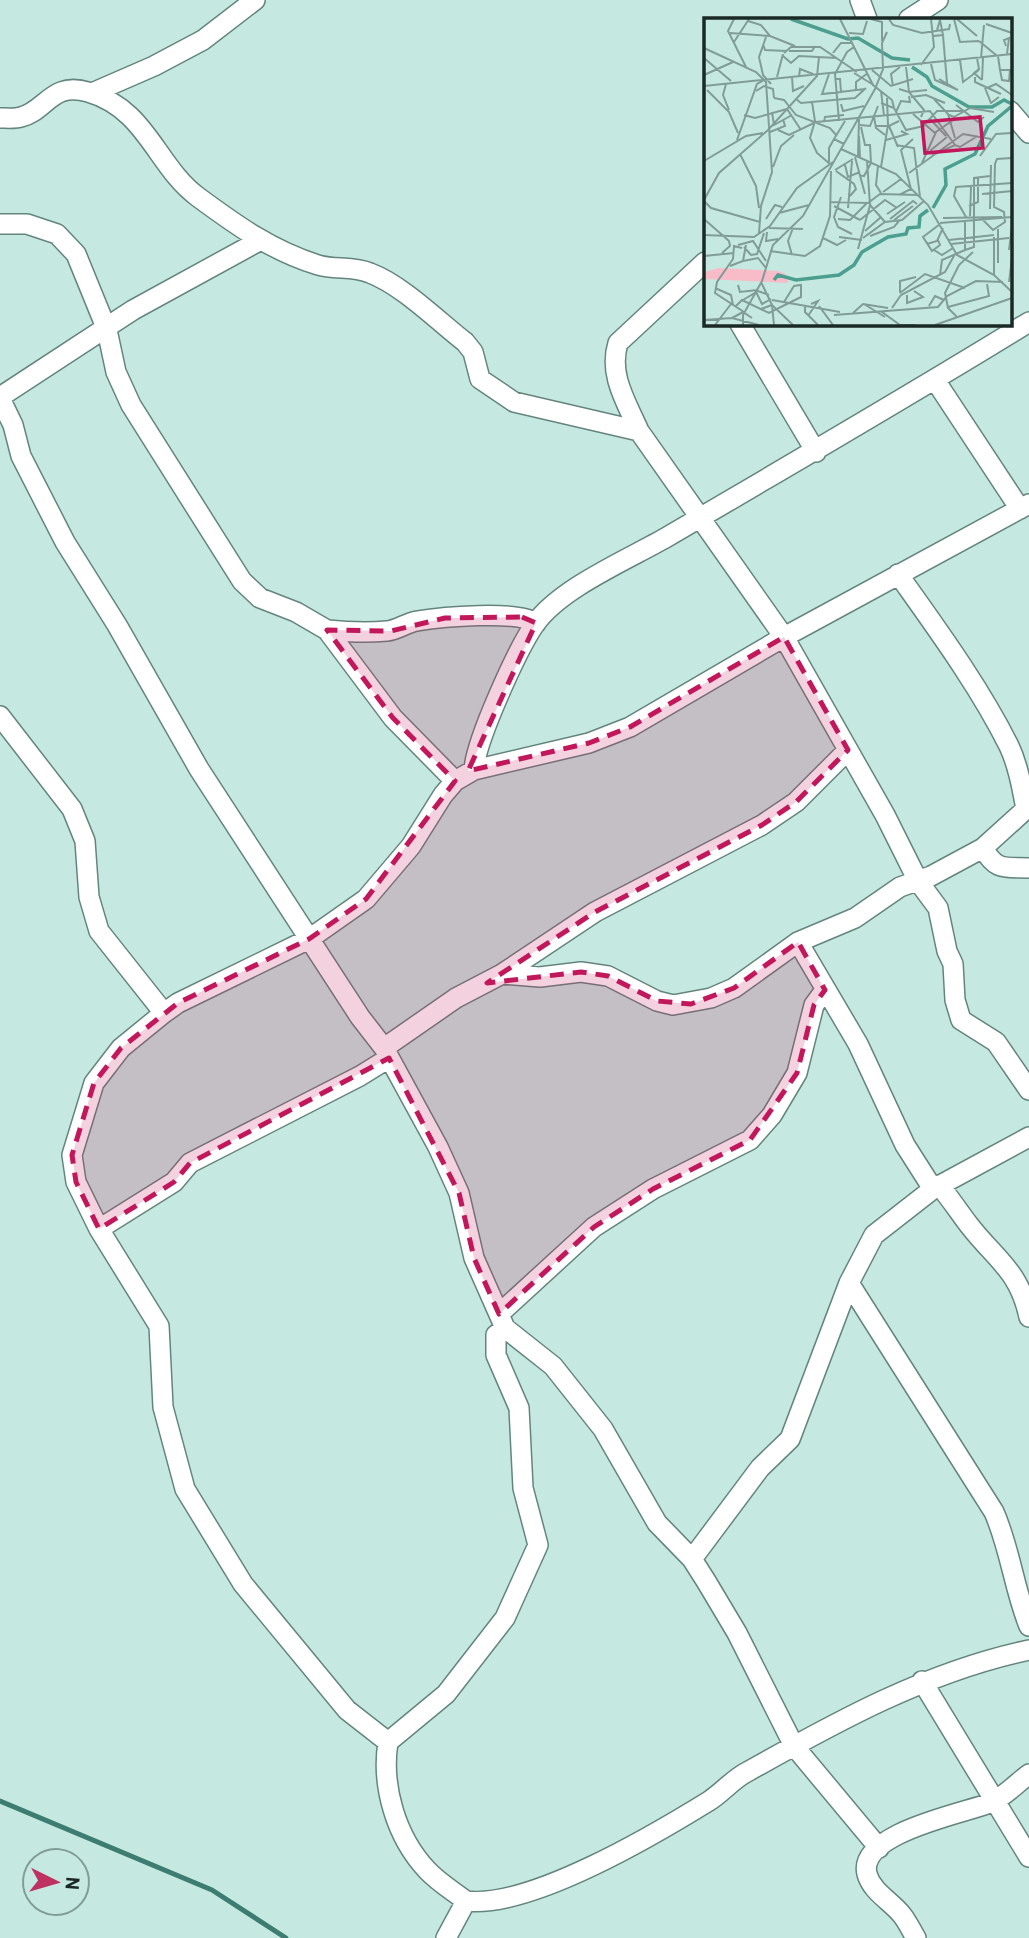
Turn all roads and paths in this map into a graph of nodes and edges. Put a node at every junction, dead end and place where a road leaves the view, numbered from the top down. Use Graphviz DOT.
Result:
graph roads {
  1 [pos="256,0"];
  2 [pos="860,0"];
  3 [pos="938,0"];
  4 [pos="867,18"];
  5 [pos="911,18"];
  6 [pos="92,93"];
  7 [pos="1012,113"];
  8 [pos="0,118"];
  9 [pos="1029,133"];
  10 [pos="0,224"];
  11 [pos="259,241"];
  12 [pos="704,263"];
  13 [pos="1029,323"];
  14 [pos="741,326"];
  15 [pos="107,330"];
  16 [pos="935,380"];
  17 [pos="0,398"];
  18 [pos="639,431"];
  19 [pos="816,452"];
  20 [pos="1025,506"];
  21 [pos="700,518"];
  22 [pos="898,574"];
  23 [pos="536,622"];
  24 [pos="327,630"];
  25 [pos="784,637"];
  26 [pos="0,716"];
  27 [pos="848,750"];
  28 [pos="474,770"];
  29 [pos="456,781"];
  30 [pos="1028,808"];
  31 [pos="983,848"];
  32 [pos="1029,868"];
  33 [pos="918,881"];
  34 [pos="309,939"];
  35 [pos="799,942"];
  36 [pos="502,974"];
  37 [pos="825,990"];
  38 [pos="164,1013"];
  39 [pos="386,1053"];
  40 [pos="1029,1090"];
  41 [pos="1029,1137"];
  42 [pos="936,1187"];
  43 [pos="99,1229"];
  44 [pos="849,1283"];
  45 [pos="1029,1317"];
  46 [pos="502,1321"];
  47 [pos="692,1559"];
  48 [pos="1029,1626"];
  49 [pos="1029,1650"];
  50 [pos="922,1682"];
  51 [pos="388,1742"];
  52 [pos="794,1746"];
  53 [pos="1029,1774"];
  54 [pos="993,1802"];
  55 [pos="879,1848"];
  56 [pos="1029,1857"];
  57 [pos="466,1901"];
  58 [pos="446,1938"];
  59 [pos="915,1938"];
  1 -- 6 [label="street"];
  2 -- 4 [label="street"];
  3 -- 5 [label="street"];
  6 -- 8 [label="street"];
  6 -- 11 [label="street"];
  7 -- 9 [label="street"];
  10 -- 15 [label="street"];
  11 -- 15 [label="street"];
  11 -- 18 [label="street"];
  12 -- 18 [label="street"];
  13 -- 16 [label="street"];
  14 -- 19 [label="street"];
  15 -- 17 [label="street"];
  15 -- 24 [label="street"];
  16 -- 19 [label="street"];
  16 -- 20 [label="street"];
  17 -- 34 [label="street"];
  18 -- 21 [label="street"];
  19 -- 21 [label="street"];
  20 -- 22 [label="street"];
  21 -- 23 [label="street"];
  21 -- 25 [label="street"];
  22 -- 25 [label="street"];
  22 -- 30 [label="street"];
  23 -- 24 [label="street"];
  23 -- 28 [label="street"];
  24 -- 29 [label="street"];
  25 -- 27 [label="street"];
  25 -- 28 [label="street"];
  26 -- 38 [label="street"];
  27 -- 33 [label="street"];
  27 -- 36 [label="street"];
  28 -- 29 [label="street"];
  29 -- 34 [label="street"];
  30 -- 31 [label="street"];
  31 -- 32 [label="street"];
  31 -- 33 [label="street"];
  33 -- 35 [label="street"];
  33 -- 40 [label="street"];
  34 -- 38 [label="street"];
  34 -- 39 [label="street"];
  35 -- 36 [label="street"];
  35 -- 37 [label="street"];
  36 -- 39 [label="street"];
  37 -- 42 [label="street"];
  37 -- 46 [label="street"];
  38 -- 43 [label="street"];
  39 -- 43 [label="street"];
  39 -- 46 [label="street"];
  41 -- 42 [label="street"];
  42 -- 44 [label="street"];
  42 -- 45 [label="street"];
  43 -- 51 [label="street"];
  44 -- 47 [label="street"];
  44 -- 48 [label="street"];
  46 -- 47 [label="street"];
  46 -- 51 [label="street"];
  47 -- 52 [label="street"];
  49 -- 50 [label="street"];
  50 -- 52 [label="street"];
  50 -- 54 [label="street"];
  51 -- 57 [label="street"];
  52 -- 55 [label="street"];
  52 -- 57 [label="street"];
  53 -- 54 [label="street"];
  54 -- 55 [label="street"];
  54 -- 56 [label="street"];
  55 -- 59 [label="street"];
  57 -- 58 [label="street"];
}
